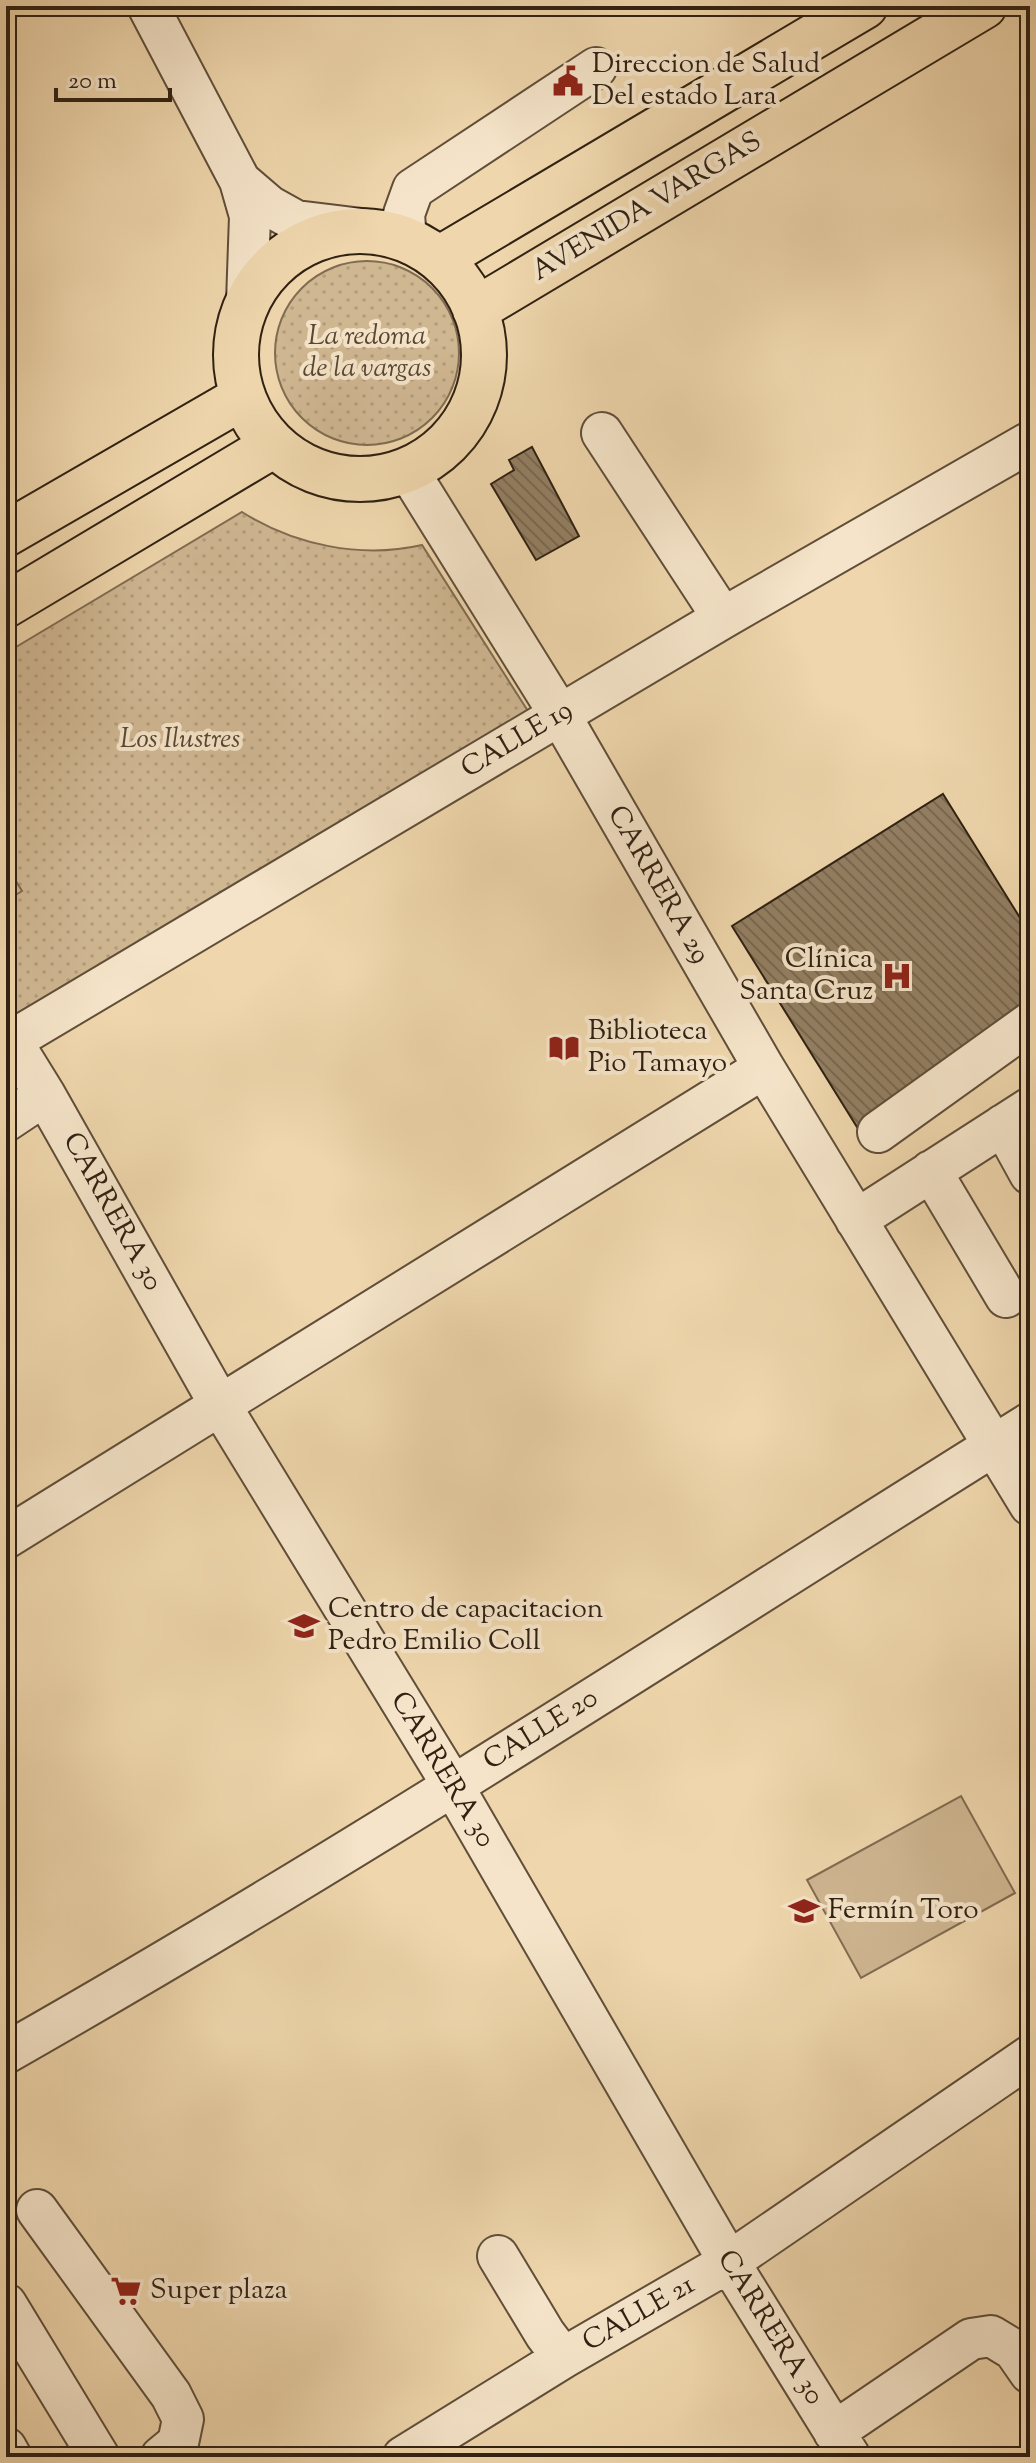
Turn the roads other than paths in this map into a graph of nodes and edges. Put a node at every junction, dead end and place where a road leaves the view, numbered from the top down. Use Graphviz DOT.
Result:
graph roads {
  1 [pos="148,6"];
  2 [pos="865,6"];
  3 [pos="984,6"];
  4 [pos="596,68"];
  5 [pos="240,181"];
  6 [pos="405,243"];
  7 [pos="247,302"];
  8 [pos="475,310"];
  9 [pos="243,397"];
  10 [pos="602,433"];
  11 [pos="1030,442"];
  12 [pos="274,445"];
  13 [pos="409,472"];
  14 [pos="6,534"];
  15 [pos="6,605"];
  16 [pos="723,618"];
  17 [pos="560,715"];
  18 [pos="1030,1023"];
  19 [pos="9,1042"];
  20 [pos="764,1068"];
  21 [pos="45,1095"];
  22 [pos="1016,1116"];
  23 [pos="6,1121"];
  24 [pos="878,1132"];
  25 [pos="931,1171"];
  26 [pos="1030,1174"];
  27 [pos="856,1220"];
  28 [pos="1006,1297"];
  29 [pos="220,1405"];
  30 [pos="1030,1423"];
  31 [pos="994,1445"];
  32 [pos="1030,1505"];
  33 [pos="6,1538"];
  34 [pos="453,1786"];
  35 [pos="6,2053"];
  36 [pos="1030,2056"];
  37 [pos="37,2210"];
  38 [pos="498,2256"];
  39 [pos="729,2262"];
  40 [pos="6,2304"];
  41 [pos="563,2358"];
  42 [pos="1030,2373"];
  43 [pos="842,2444"];
  44 [pos="6,2448"];
  45 [pos="11,2457"];
  46 [pos="99,2457"];
  47 [pos="161,2457"];
  48 [pos="403,2457"];
  1 -- 5 [label="street"];
  2 -- 6 [label="main road"];
  3 -- 8 [label="main road, AVENIDA VARGAS"];
  4 -- 6 [label="street"];
  5 -- 6 [label="street"];
  5 -- 7 [label="street"];
  6 -- 7 [label="main road"];
  6 -- 8 [label="main road"];
  7 -- 9 [label="main road"];
  8 -- 13 [label="main road"];
  9 -- 12 [label="main road"];
  9 -- 14 [label="main road"];
  10 -- 16 [label="street"];
  11 -- 16 [label="street, CALLE 19"];
  12 -- 13 [label="main road"];
  12 -- 15 [label="main road"];
  13 -- 17 [label="street, CARRERA 29"];
  16 -- 17 [label="street, CALLE 19"];
  17 -- 19 [label="street, CALLE 19"];
  17 -- 20 [label="street, CARRERA 29"];
  18 -- 24 [label="street"];
  19 -- 21 [label="street, CARRERA 30"];
  20 -- 27 [label="street, CARRERA 29"];
  20 -- 29 [label="street"];
  21 -- 23 [label="street"];
  21 -- 29 [label="street, CARRERA 30"];
  22 -- 25 [label="street"];
  22 -- 26 [label="street"];
  25 -- 27 [label="street"];
  25 -- 28 [label="street"];
  27 -- 31 [label="street, CARRERA 29"];
  29 -- 33 [label="street"];
  29 -- 34 [label="street, CARRERA 30"];
  30 -- 31 [label="street, CALLE 20"];
  31 -- 32 [label="street, CARRERA 29"];
  31 -- 34 [label="street, CALLE 20"];
  34 -- 35 [label="street, CALLE 20"];
  34 -- 39 [label="street, CARRERA 30"];
  36 -- 39 [label="street, CALLE 21"];
  37 -- 47 [label="street"];
  38 -- 41 [label="street"];
  39 -- 41 [label="street, CALLE 21"];
  39 -- 43 [label="street, CARRERA 30"];
  40 -- 46 [label="street"];
  41 -- 48 [label="street, CALLE 21"];
  42 -- 43 [label="street"];
  44 -- 45 [label="street"];
}
